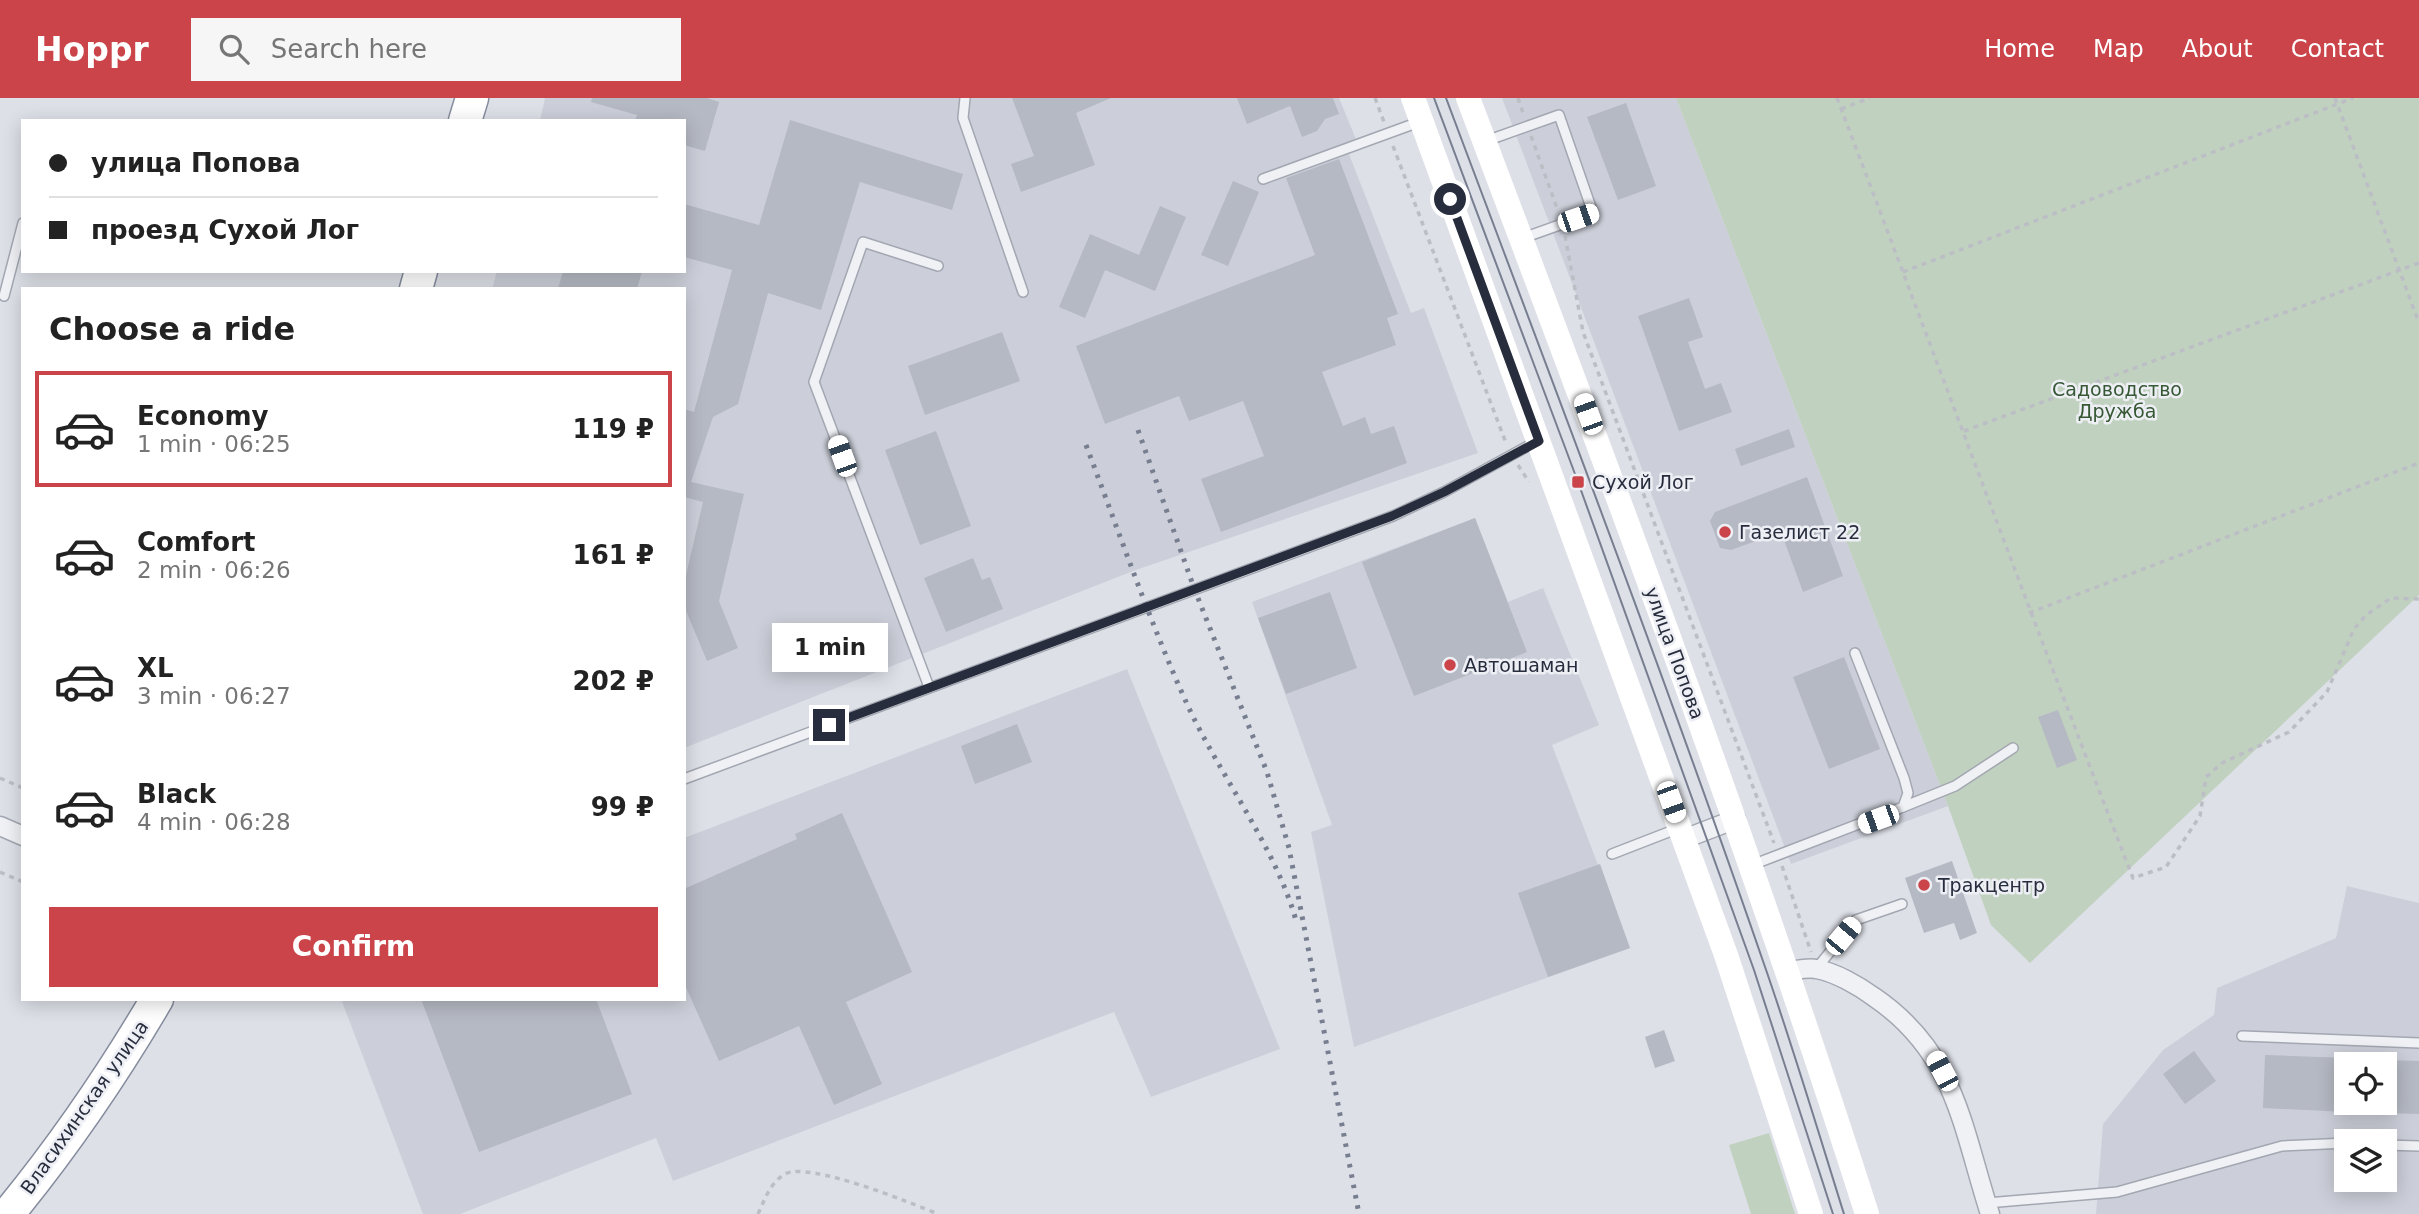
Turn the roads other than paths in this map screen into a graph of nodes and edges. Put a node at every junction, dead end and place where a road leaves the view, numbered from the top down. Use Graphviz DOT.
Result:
graph roads {
  1 [pos="472,98"];
  2 [pos="965,98"];
  3 [pos="1413,98"];
  4 [pos="1468,98"];
  5 [pos="466,119"];
  6 [pos="1421,121"];
  7 [pos="1484,141"];
  8 [pos="1263,179"];
  9 [pos="21,231"];
  10 [pos="1521,238"];
  11 [pos="938,266"];
  12 [pos="1023,292"];
  13 [pos="4,296"];
  14 [pos="1539,441"];
  15 [pos="1855,653"];
  16 [pos="929,687"];
  17 [pos="2013,748"];
  18 [pos="686,778"];
  19 [pos="1903,807"];
  20 [pos="1736,819"];
  21 [pos="0,826"];
  22 [pos="1682,833"];
  23 [pos="21,835"];
  24 [pos="1612,854"];
  25 [pos="1752,865"];
  26 [pos="1902,904"];
  27 [pos="1816,969"];
  28 [pos="1789,971"];
  29 [pos="156,1001"];
  30 [pos="2242,1036"];
  31 [pos="2419,1043"];
  32 [pos="2334,1144"];
  33 [pos="2397,1145"];
  34 [pos="2419,1146"];
  35 [pos="1989,1208"];
  36 [pos="8,1214"];
  37 [pos="1811,1214"];
  38 [pos="1867,1214"];
  1 -- 5 [label="highway"];
  2 -- 12 [label="lane"];
  3 -- 6 [label="main road"];
  4 -- 7 [label="main road, улица Попова"];
  6 -- 8 [label="lane"];
  6 -- 14 [label="main road"];
  7 -- 10 [label="main road, улица Попова"];
  7 -- 10 [label="lane"];
  9 -- 13 [label="lane"];
  10 -- 20 [label="main road, улица Попова"];
  11 -- 16 [label="lane"];
  14 -- 16 [label="lane"];
  14 -- 22 [label="main road"];
  15 -- 19 [label="lane"];
  16 -- 18 [label="lane"];
  17 -- 19 [label="lane"];
  19 -- 25 [label="lane"];
  20 -- 22 [label="street"];
  20 -- 25 [label="main road, улица Попова"];
  21 -- 23 [label="street"];
  22 -- 24 [label="lane"];
  22 -- 37 [label="main road"];
  25 -- 28 [label="main road, улица Попова"];
  26 -- 27 [label="lane"];
  27 -- 28 [label="street"];
  27 -- 35 [label="street"];
  28 -- 38 [label="main road, улица Попова"];
  29 -- 36 [label="highway, Власихинская улица"];
  30 -- 31 [label="lane"];
  32 -- 35 [label="lane"];
  33 -- 34 [label="lane"];
}
